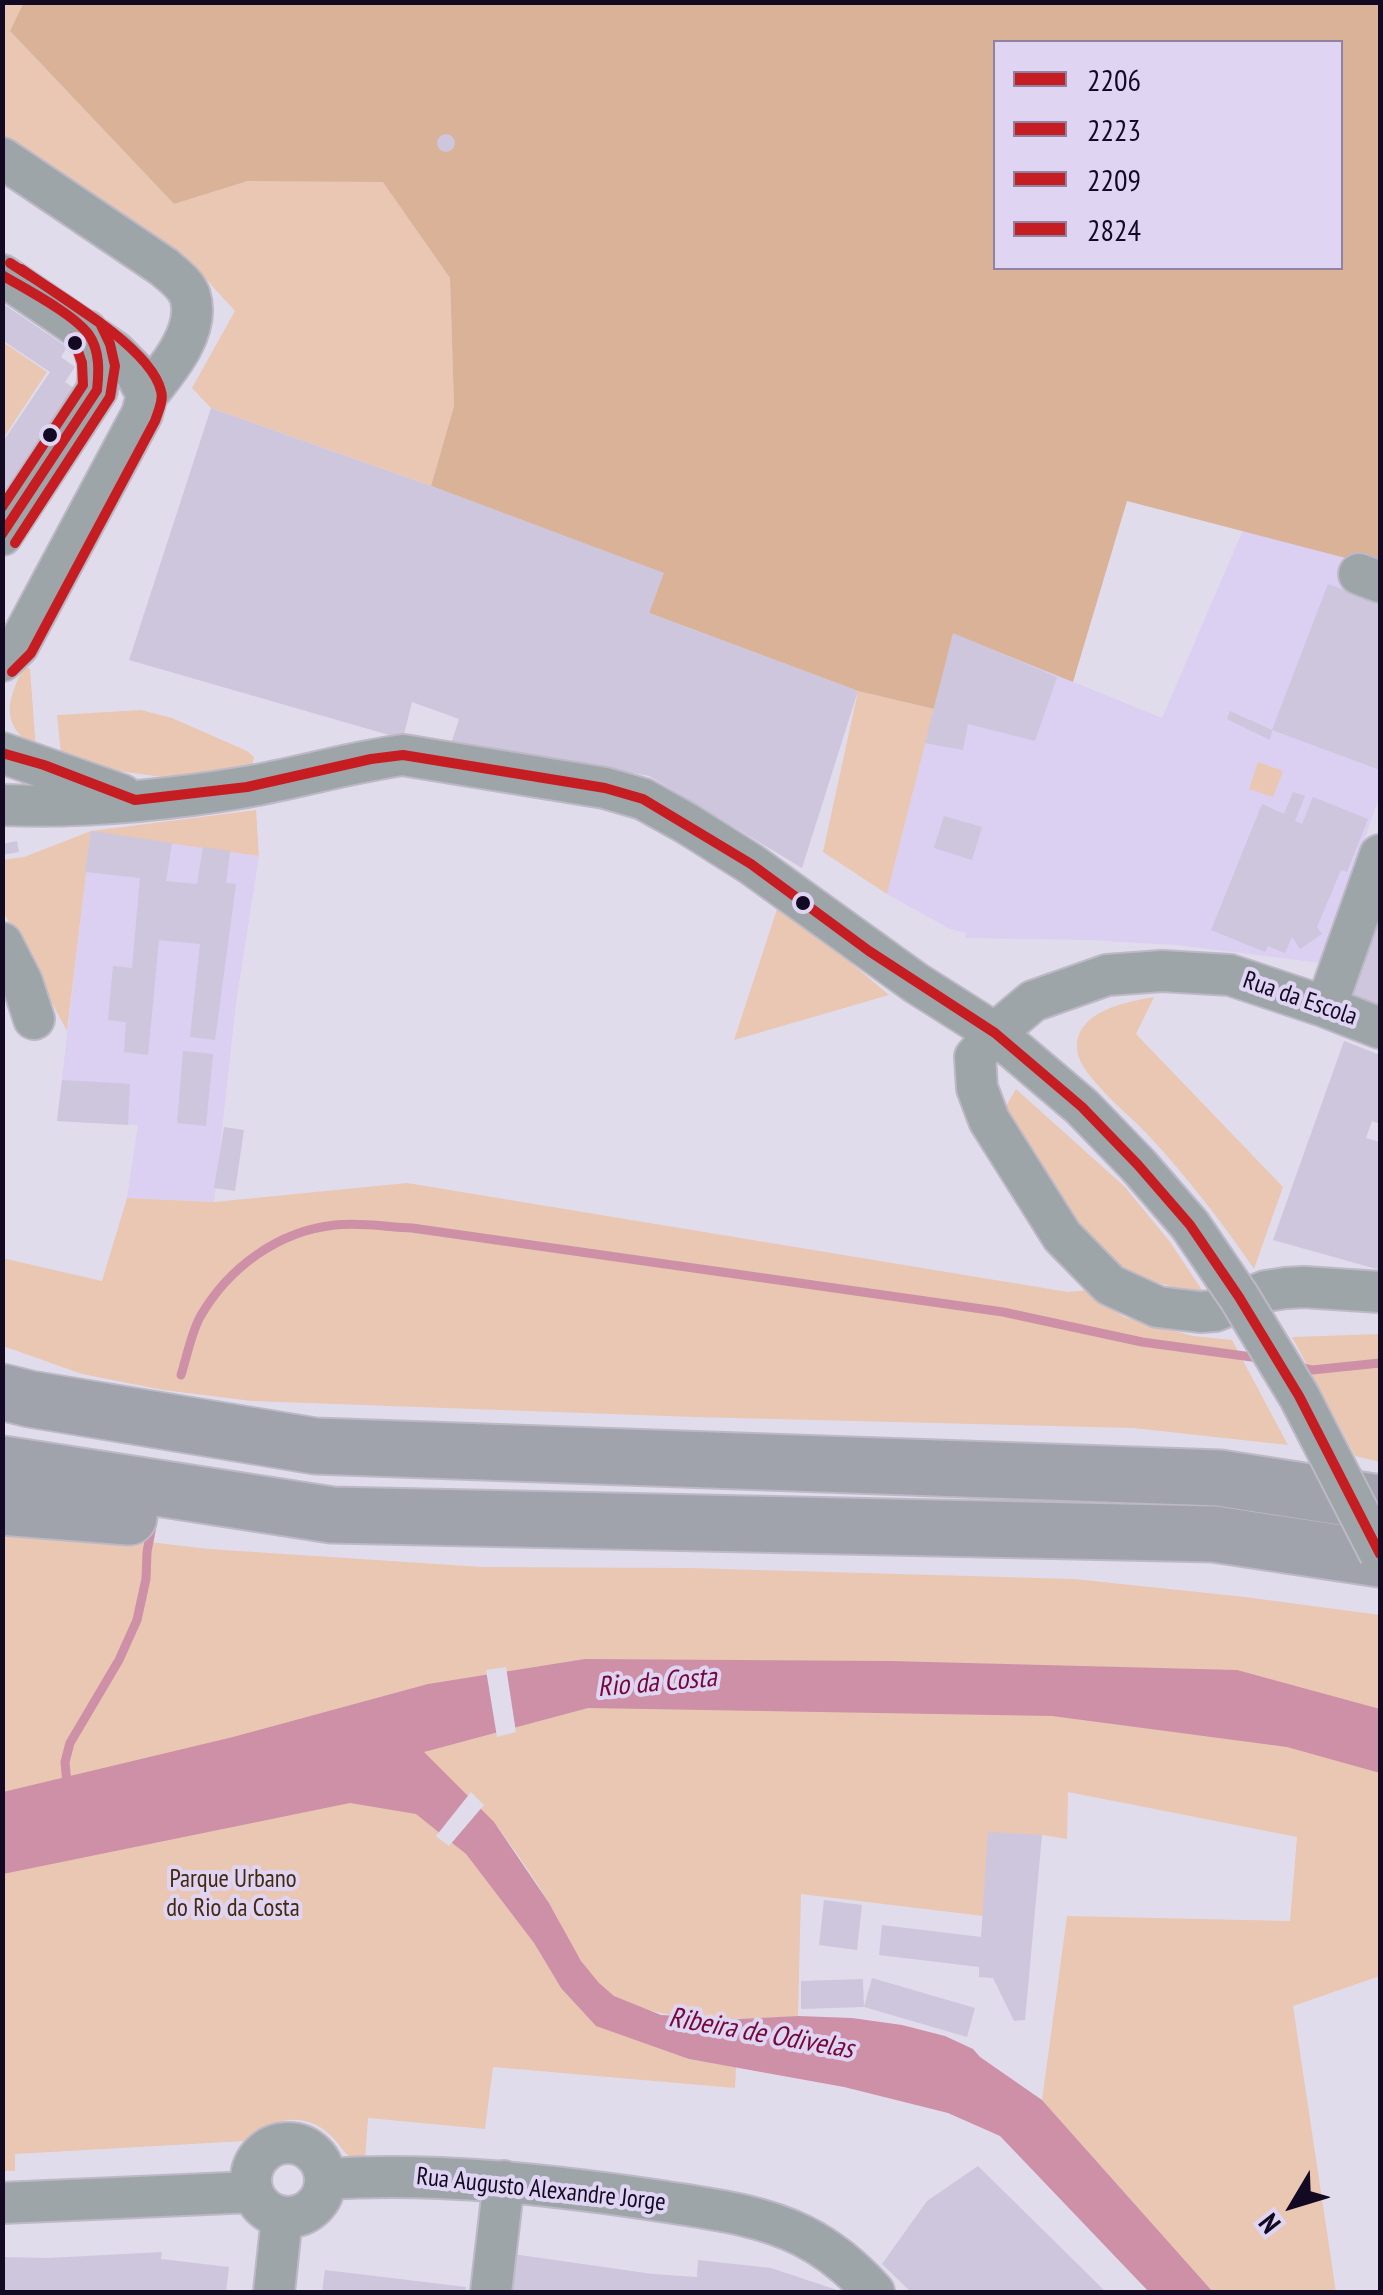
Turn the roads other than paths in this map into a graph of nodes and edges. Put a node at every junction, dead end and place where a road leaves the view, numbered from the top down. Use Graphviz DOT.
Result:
graph roads {
  1 [pos="2,158"];
  2 [pos="2,274"];
  3 [pos="88,331"];
  4 [pos="147,395"];
  5 [pos="2,535"];
  6 [pos="2,661"];
  7 [pos="2,752"];
  8 [pos="135,800"];
  9 [pos="2,804"];
  10 [pos="1380,855"];
  11 [pos="2,943"];
  12 [pos="1326,1007"];
  13 [pos="24,1022"];
  14 [pos="1380,1028"];
  15 [pos="995,1033"];
  16 [pos="1380,1292"];
  17 [pos="2,1392"];
  18 [pos="2,1464"];
  19 [pos="1380,1503"];
  20 [pos="2,1507"];
  21 [pos="332,1515"];
  22 [pos="1380,1557"];
  23 [pos="325,2178"];
  24 [pos="504,2181"];
  25 [pos="2,2202"];
  26 [pos="268,2205"];
  27 [pos="274,2292"];
  28 [pos="492,2292"];
  29 [pos="874,2292"];
  1 -- 4 [label="street"];
  2 -- 3 [label="street"];
  3 -- 4 [label="street"];
  3 -- 5 [label="street"];
  4 -- 6 [label="street"];
  7 -- 8 [label="street"];
  8 -- 9 [label="street"];
  8 -- 15 [label="street"];
  10 -- 12 [label="street"];
  11 -- 13 [label="street"];
  12 -- 14 [label="street, Rua da Escola"];
  12 -- 15 [label="street, Rua da Escola"];
  15 -- 16 [label="street"];
  15 -- 22 [label="street, bridge"];
  17 -- 19 [label="highway"];
  18 -- 21 [label="highway"];
  20 -- 21 [label="highway"];
  21 -- 22 [label="highway"];
  23 -- 24 [label="street, Rua Augusto Alexandre Jorge"];
  23 -- 26 [label="street"];
  23 -- 26 [label="street"];
  24 -- 28 [label="street"];
  24 -- 29 [label="street, Rua Augusto Alexandre Jorge"];
  25 -- 26 [label="street"];
  26 -- 27 [label="street"];
}
